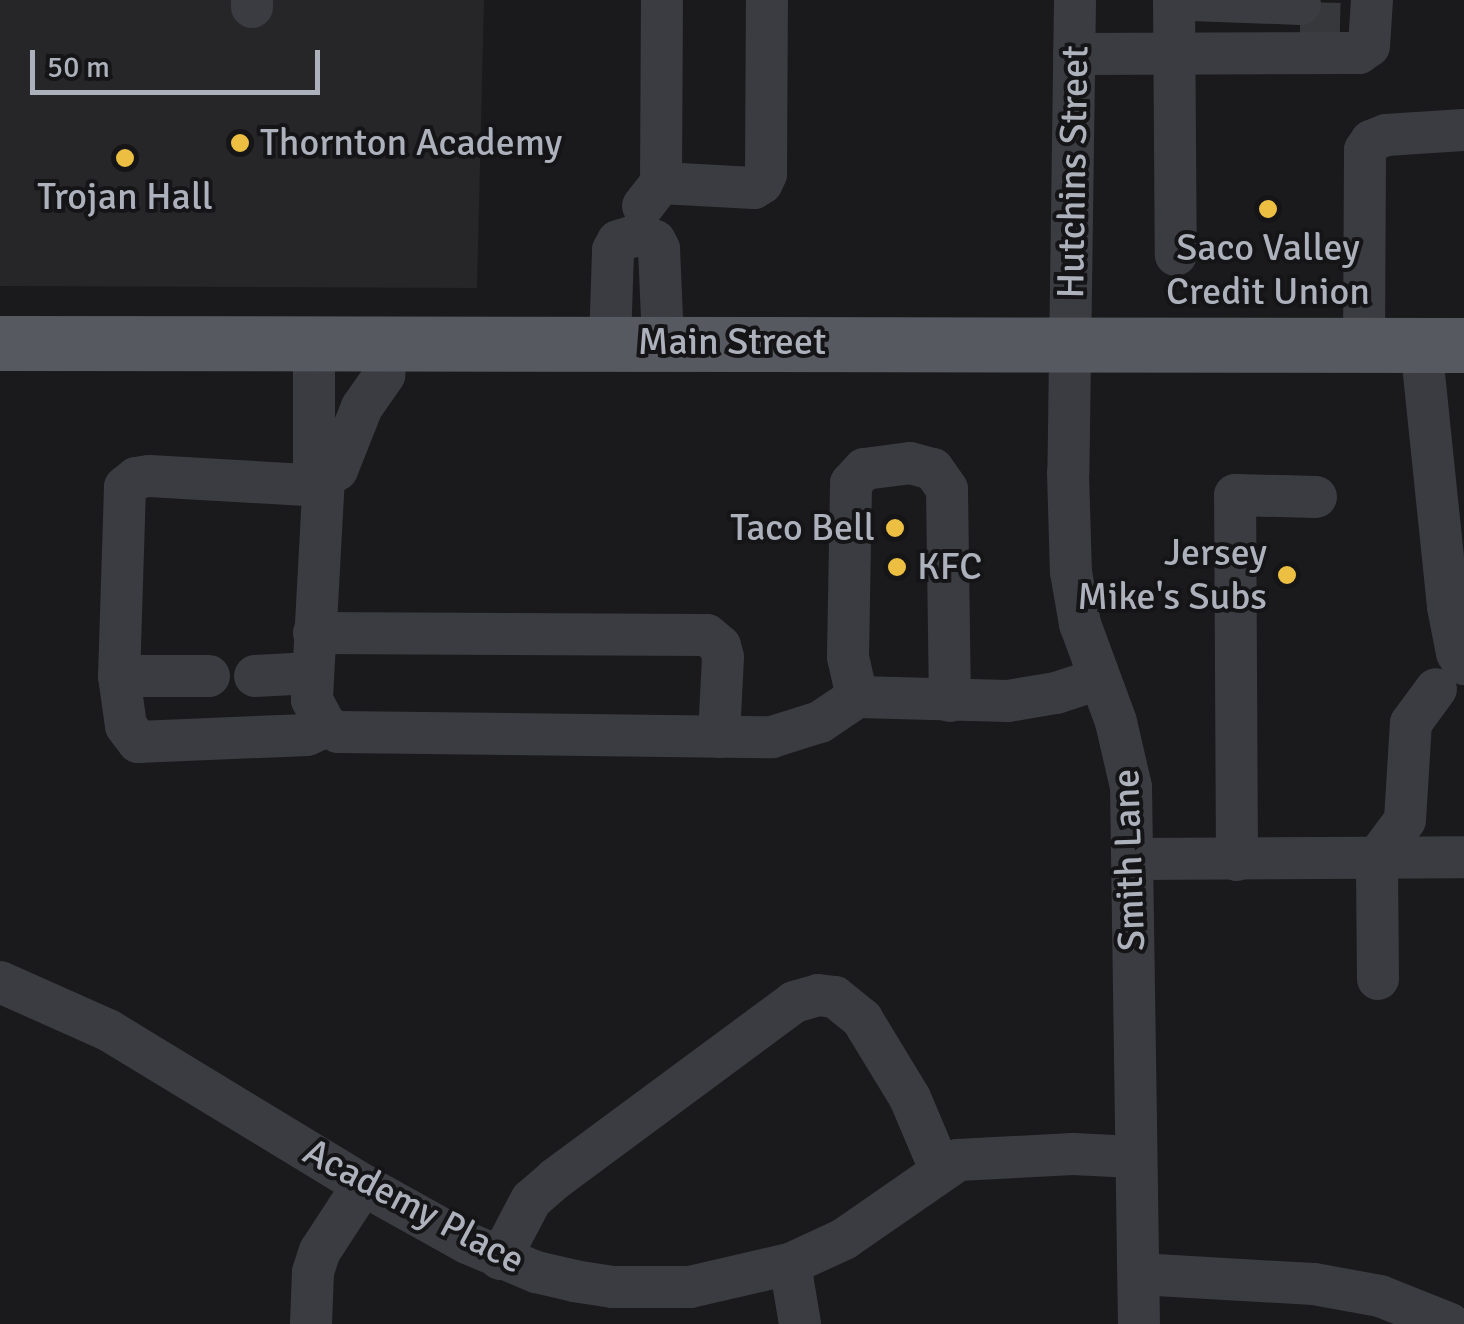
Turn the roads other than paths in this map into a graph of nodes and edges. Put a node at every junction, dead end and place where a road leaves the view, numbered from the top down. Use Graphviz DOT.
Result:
graph roads {
  1 [pos="662,0"];
  2 [pos="767,0"];
  3 [pos="1075,0"];
  4 [pos="1196,1"];
  5 [pos="1342,12"];
  6 [pos="1175,53"];
  7 [pos="1074,54"];
  8 [pos="1464,130"];
  9 [pos="661,182"];
  10 [pos="1176,255"];
  11 [pos="637,342"];
  12 [pos="0,343"];
  13 [pos="314,344"];
  14 [pos="387,344"];
  15 [pos="1070,344"];
  16 [pos="1364,344"];
  17 [pos="1442,345"];
  18 [pos="323,481"];
  19 [pos="1316,497"];
  20 [pos="313,653"];
  21 [pos="119,676"];
  22 [pos="209,676"];
  23 [pos="255,676"];
  24 [pos="1450,676"];
  25 [pos="1098,680"];
  26 [pos="857,697"];
  27 [pos="950,701"];
  28 [pos="326,726"];
  29 [pos="718,737"];
  30 [pos="1464,857"];
  31 [pos="1377,858"];
  32 [pos="1133,859"];
  33 [pos="1236,860"];
  34 [pos="1378,980"];
  35 [pos="0,982"];
  36 [pos="1134,1157"];
  37 [pos="940,1169"];
  38 [pos="363,1185"];
  39 [pos="500,1259"];
  40 [pos="790,1264"];
  41 [pos="1139,1274"];
  42 [pos="310,1324"];
  43 [pos="800,1324"];
  44 [pos="1139,1324"];
  45 [pos="1450,1324"];
  1 -- 9 [label="street"];
  2 -- 9 [label="street"];
  3 -- 7 [label="street, Hutchins Street"];
  4 -- 5 [label="street"];
  4 -- 6 [label="street"];
  5 -- 6 [label="street"];
  6 -- 7 [label="street"];
  6 -- 10 [label="street"];
  7 -- 15 [label="street, Hutchins Street"];
  8 -- 16 [label="street"];
  9 -- 11 [label="street"];
  11 -- 14 [label="main road, Main Street"];
  11 -- 15 [label="main road, Main Street"];
  12 -- 13 [label="main road, Main Street"];
  13 -- 14 [label="main road, Main Street"];
  13 -- 18 [label="street"];
  14 -- 18 [label="street"];
  15 -- 16 [label="main road, Main Street"];
  15 -- 25 [label="street, Smith Lane"];
  16 -- 17 [label="main road, Main Street"];
  17 -- 24 [label="street"];
  18 -- 20 [label="street"];
  18 -- 21 [label="street"];
  19 -- 33 [label="street"];
  20 -- 23 [label="street"];
  20 -- 28 [label="street"];
  20 -- 29 [label="street"];
  21 -- 22 [label="street"];
  21 -- 28 [label="street"];
  24 -- 31 [label="street"];
  25 -- 27 [label="street"];
  25 -- 32 [label="street, Smith Lane"];
  26 -- 27 [label="street"];
  26 -- 27 [label="street"];
  26 -- 29 [label="street"];
  28 -- 29 [label="street"];
  30 -- 31 [label="street"];
  31 -- 33 [label="street"];
  31 -- 34 [label="street"];
  32 -- 33 [label="street"];
  32 -- 36 [label="street, Smith Lane"];
  35 -- 38 [label="street, Academy Place"];
  36 -- 37 [label="street, Academy Place"];
  36 -- 41 [label="street, Smith Lane"];
  37 -- 39 [label="street"];
  37 -- 40 [label="street, Academy Place"];
  38 -- 39 [label="street, Academy Place"];
  38 -- 42 [label="street"];
  39 -- 40 [label="street, Academy Place"];
  40 -- 43 [label="street"];
  41 -- 44 [label="street, Smith Lane"];
  41 -- 45 [label="street"];
}
